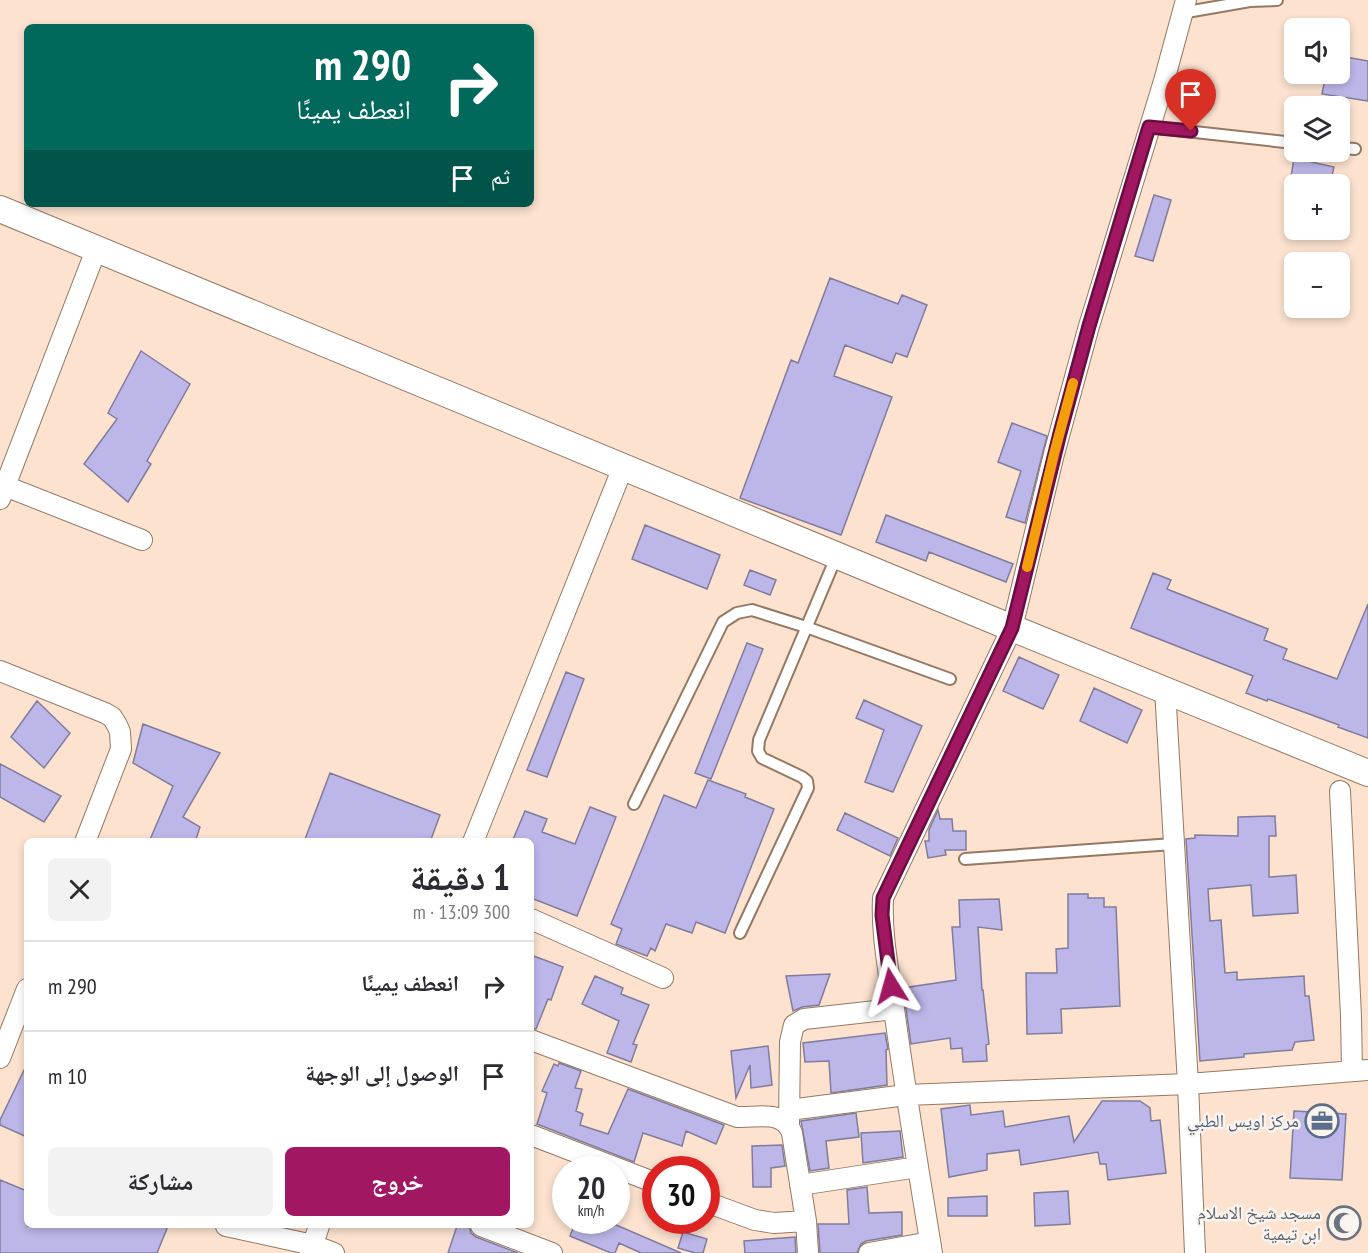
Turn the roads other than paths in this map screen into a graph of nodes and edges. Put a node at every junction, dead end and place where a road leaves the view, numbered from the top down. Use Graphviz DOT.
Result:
graph roads {
  1 [pos="1277,0"];
  2 [pos="1184,7"];
  3 [pos="1149,127"];
  4 [pos="1284,142"];
  5 [pos="1350,149"];
  6 [pos="1355,149"];
  7 [pos="0,209"];
  8 [pos="96,250"];
  9 [pos="623,467"];
  10 [pos="3,492"];
  11 [pos="142,540"];
  12 [pos="837,555"];
  13 [pos="806,627"];
  14 [pos="1012,628"];
  15 [pos="0,671"];
  16 [pos="950,679"];
  17 [pos="1165,689"];
  18 [pos="1368,773"];
  19 [pos="1340,791"];
  20 [pos="634,804"];
  21 [pos="87,838"];
  22 [pos="475,838"];
  23 [pos="1173,844"];
  24 [pos="965,859"];
  25 [pos="534,920"];
  26 [pos="741,933"];
  27 [pos="663,978"];
  28 [pos="24,997"];
  29 [pos="894,1009"];
  30 [pos="534,1041"];
  31 [pos="0,1058"];
  32 [pos="1360,1070"];
  33 [pos="1188,1084"];
  34 [pos="906,1095"];
  35 [pos="789,1117"];
  36 [pos="534,1136"];
  37 [pos="918,1167"];
  38 [pos="642,1178"];
  39 [pos="800,1185"];
  40 [pos="720,1207"];
  41 [pos="806,1221"];
  42 [pos="233,1228"];
  43 [pos="318,1228"];
  44 [pos="486,1228"];
  45 [pos="931,1247"];
  46 [pos="311,1249"];
  47 [pos="334,1253"];
  48 [pos="552,1253"];
  49 [pos="808,1253"];
  50 [pos="869,1253"];
  51 [pos="1195,1253"];
  1 -- 2 [label="lane"];
  2 -- 3 [label="street"];
  3 -- 4 [label="lane"];
  3 -- 14 [label="street"];
  5 -- 6 [label="lane"];
  7 -- 8 [label="street"];
  8 -- 9 [label="street"];
  8 -- 10 [label="street"];
  9 -- 12 [label="street"];
  9 -- 22 [label="street"];
  10 -- 11 [label="street"];
  12 -- 13 [label="lane"];
  12 -- 14 [label="street"];
  13 -- 16 [label="lane"];
  13 -- 20 [label="lane"];
  13 -- 26 [label="lane"];
  14 -- 17 [label="street"];
  14 -- 29 [label="street"];
  15 -- 21 [label="street"];
  17 -- 18 [label="street"];
  17 -- 23 [label="street"];
  19 -- 32 [label="street"];
  23 -- 24 [label="lane"];
  23 -- 33 [label="street"];
  25 -- 27 [label="street"];
  28 -- 31 [label="street"];
  29 -- 34 [label="street"];
  29 -- 35 [label="street"];
  30 -- 35 [label="street"];
  32 -- 33 [label="street"];
  33 -- 34 [label="street"];
  33 -- 51 [label="street"];
  34 -- 35 [label="street"];
  34 -- 37 [label="street"];
  35 -- 39 [label="street"];
  36 -- 38 [label="street"];
  37 -- 39 [label="street"];
  37 -- 45 [label="street"];
  39 -- 41 [label="street"];
  40 -- 41 [label="street"];
  41 -- 49 [label="street"];
  42 -- 46 [label="street"];
  43 -- 46 [label="street"];
  44 -- 48 [label="street"];
  45 -- 50 [label="street"];
  46 -- 47 [label="street"];
}
